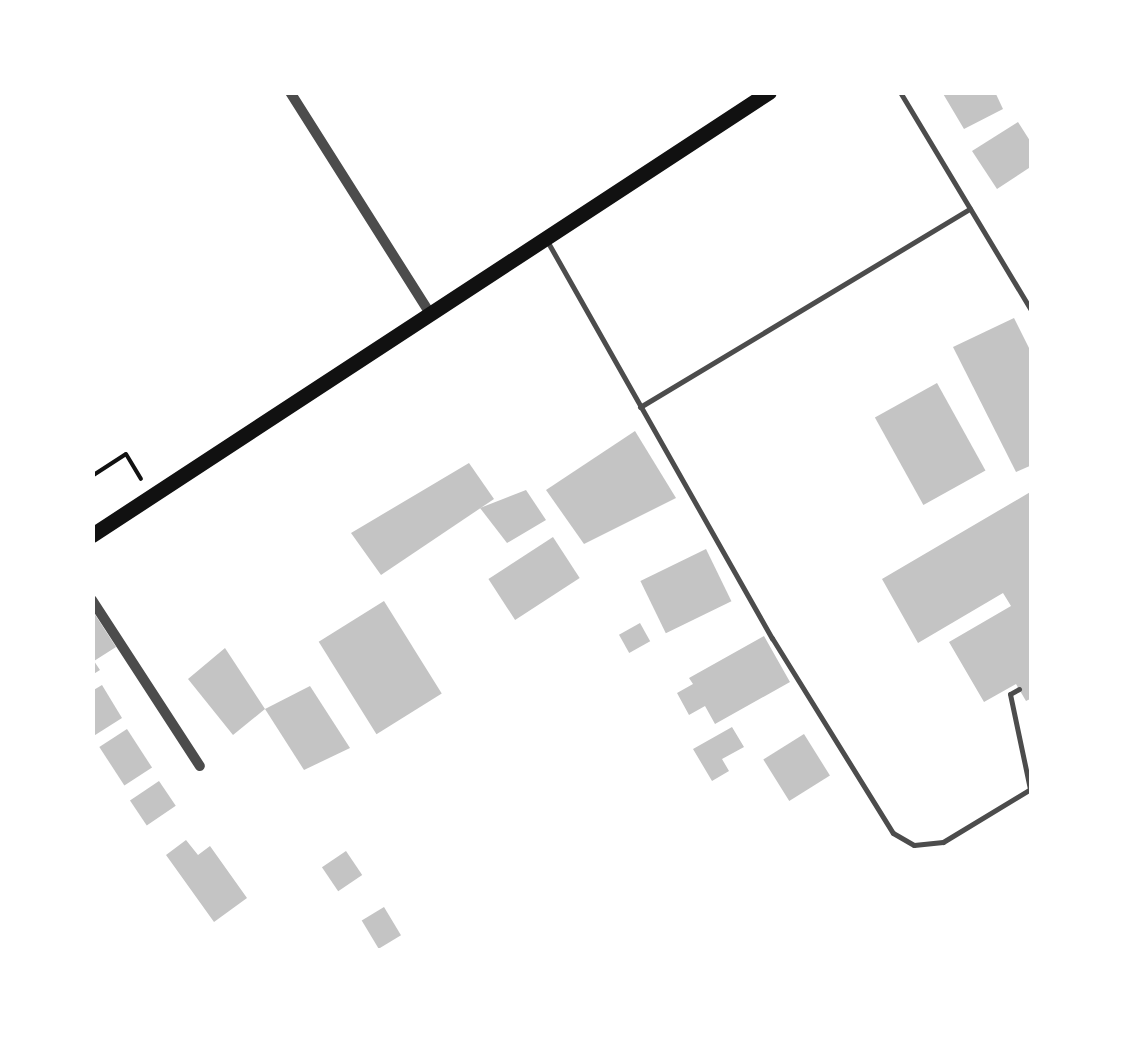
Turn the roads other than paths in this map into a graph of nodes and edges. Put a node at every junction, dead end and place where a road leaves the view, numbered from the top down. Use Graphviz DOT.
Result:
graph roads {
  1 [pos="290,92"];
  2 [pos="769,92"];
  3 [pos="900,92"];
  4 [pos="970,209"];
  5 [pos="544,236"];
  6 [pos="429,312"];
  7 [pos="1032,312"];
  8 [pos="640,407"];
  9 [pos="92,535"];
  10 [pos="92,600"];
  11 [pos="1019,689"];
  12 [pos="200,766"];
  13 [pos="1030,788"];
  1 -- 6 [label="street"];
  2 -- 5 [label="main road"];
  3 -- 4 [label="lane"];
  4 -- 7 [label="lane"];
  4 -- 8 [label="lane"];
  5 -- 6 [label="main road"];
  5 -- 8 [label="lane"];
  6 -- 9 [label="main road"];
  8 -- 13 [label="lane"];
  10 -- 12 [label="street"];
  11 -- 13 [label="lane"];
}
